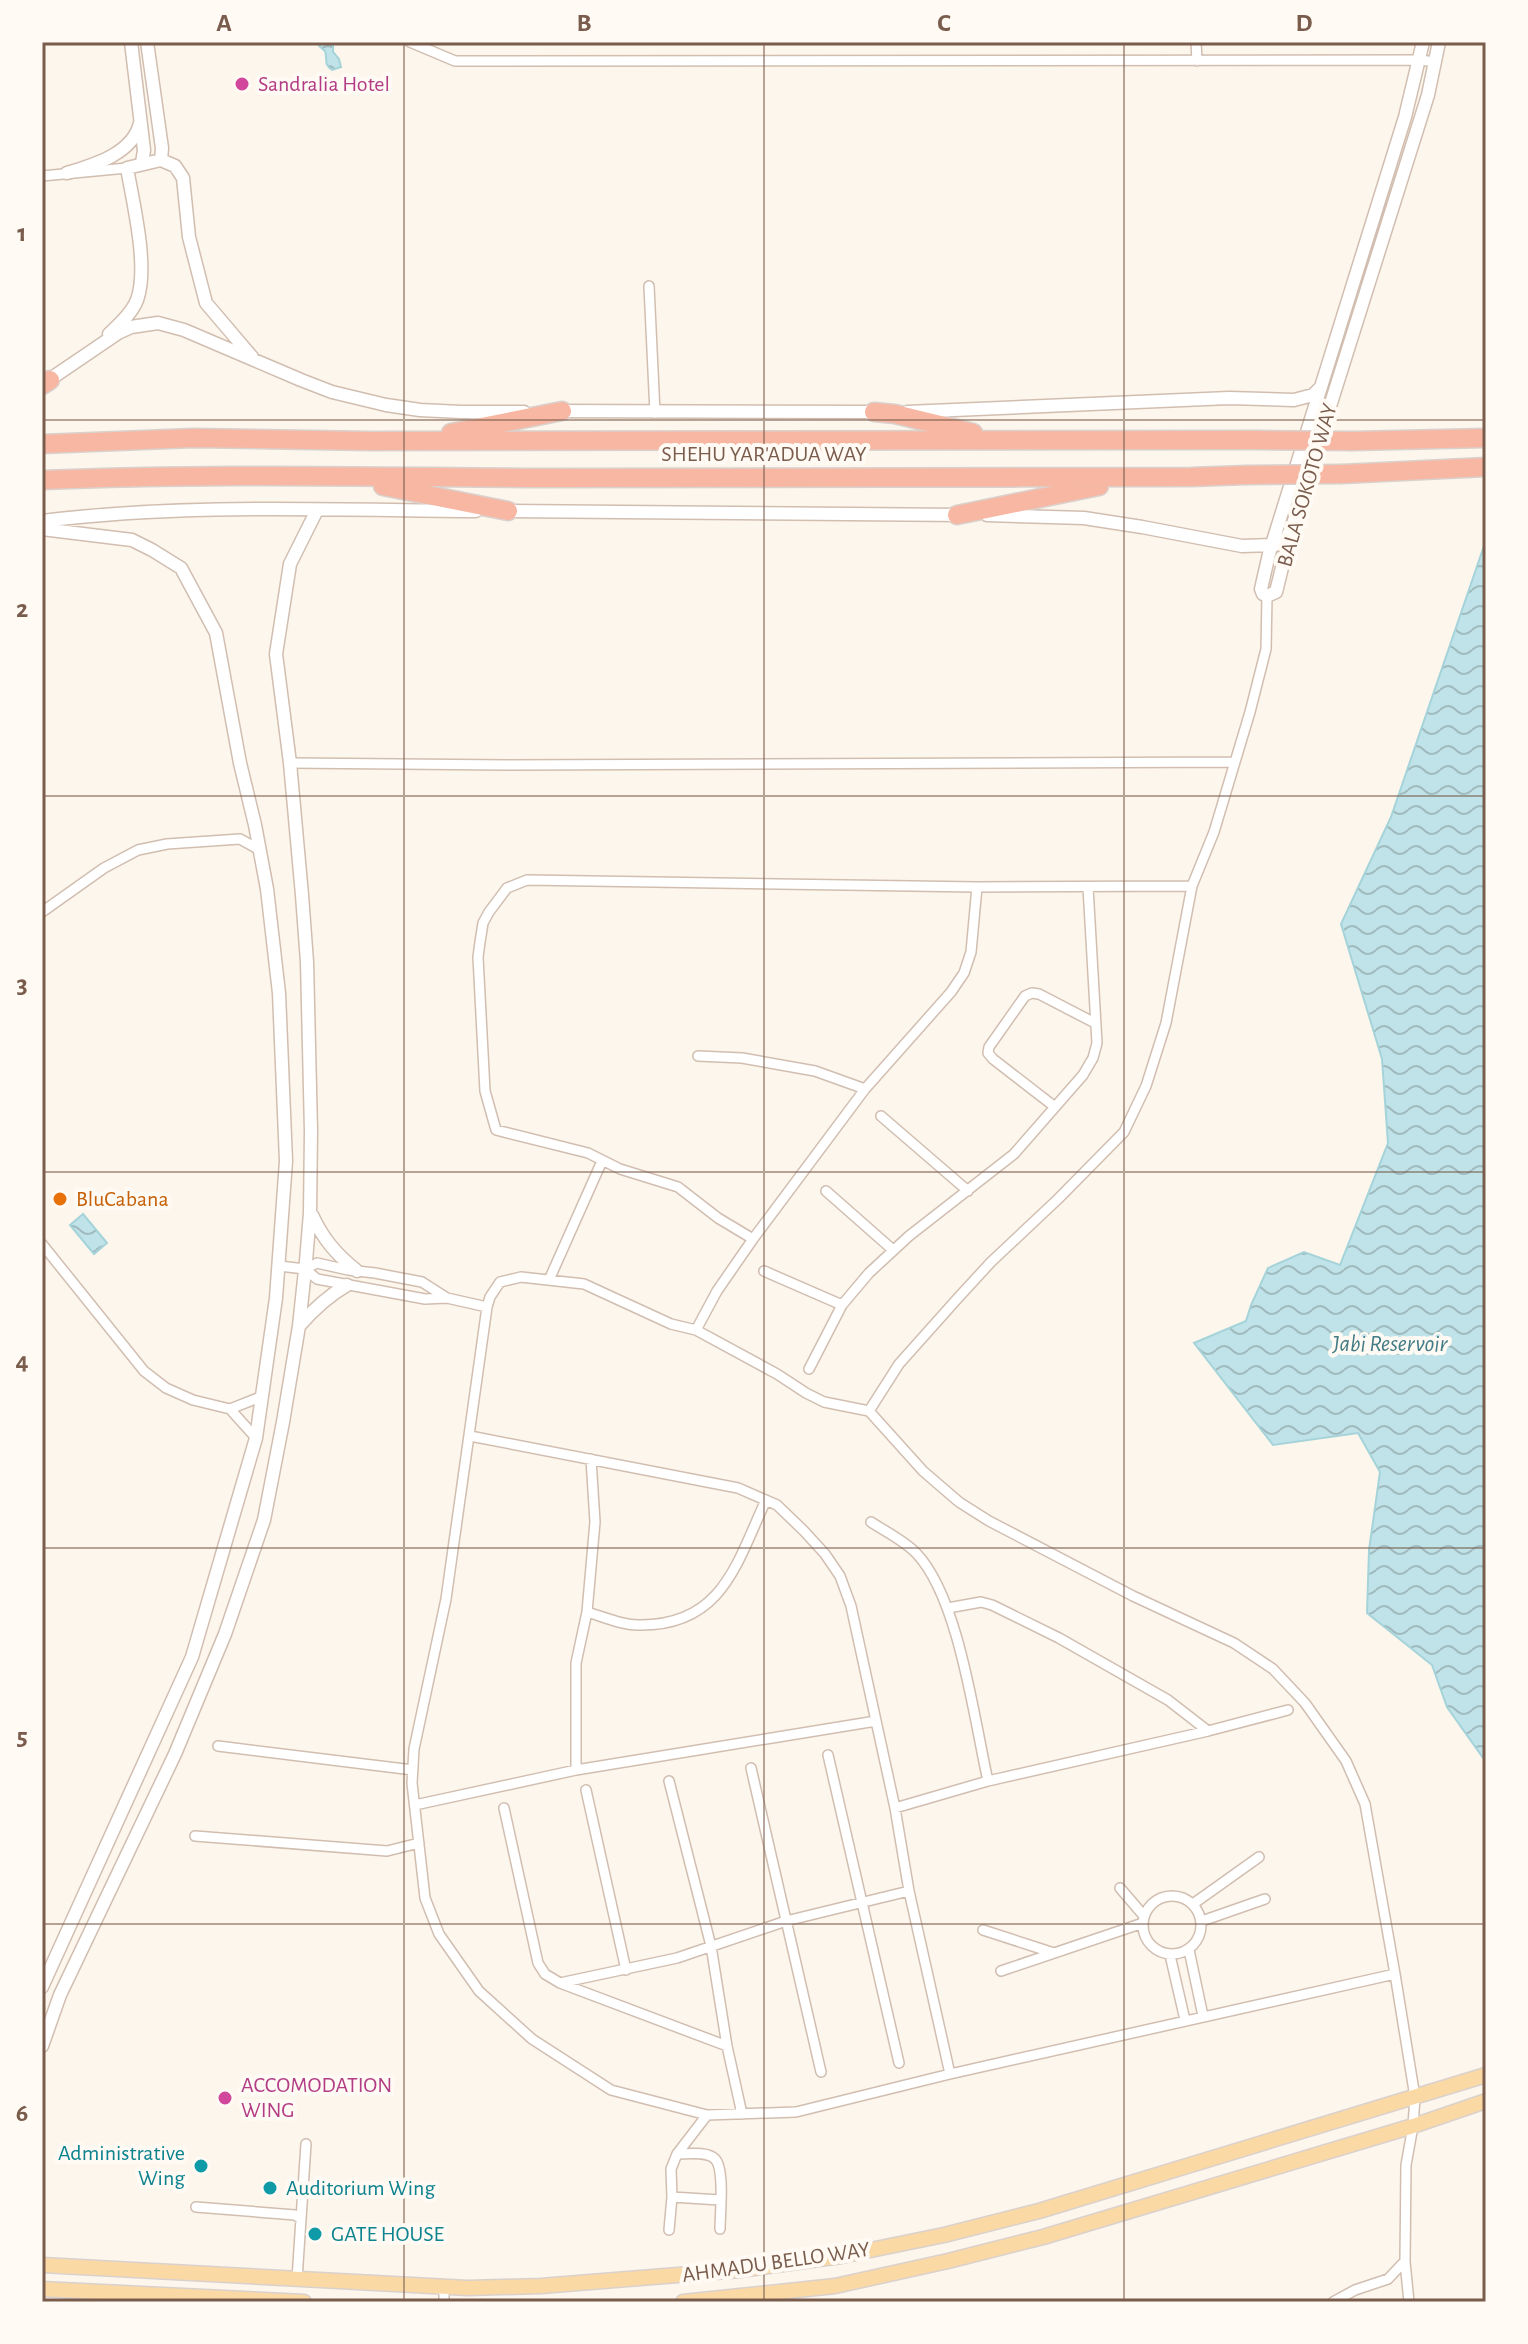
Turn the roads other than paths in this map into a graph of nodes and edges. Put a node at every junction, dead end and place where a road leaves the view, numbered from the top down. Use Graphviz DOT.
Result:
graph roads {
  1 [pos="131,42"];
  2 [pos="147,42"];
  3 [pos="410,42"];
  4 [pos="1196,42"];
  5 [pos="1423,42"];
  6 [pos="1439,42"];
  7 [pos="1420,60"];
  8 [pos="1197,61"];
  9 [pos="1436,62"];
  10 [pos="140,120"];
  11 [pos="161,154"];
  12 [pos="143,156"];
  13 [pos="127,168"];
  14 [pos="67,173"];
  15 [pos="42,176"];
  16 [pos="649,286"];
  17 [pos="95,347"];
  18 [pos="254,360"];
  19 [pos="45,383"];
  20 [pos="1320,388"];
  21 [pos="1294,400"];
  22 [pos="1313,408"];
  23 [pos="562,411"];
  24 [pos="874,412"];
  25 [pos="655,413"];
  26 [pos="1322,432"];
  27 [pos="1486,438"];
  28 [pos="1076,440"];
  29 [pos="369,441"];
  30 [pos="42,444"];
  31 [pos="1486,467"];
  32 [pos="341,477"];
  33 [pos="1191,477"];
  34 [pos="42,480"];
  35 [pos="317,510"];
  36 [pos="508,511"];
  37 [pos="99,515"];
  38 [pos="957,515"];
  39 [pos="42,521"];
  40 [pos="1292,527"];
  41 [pos="42,529"];
  42 [pos="99,535"];
  43 [pos="1242,546"];
  44 [pos="1271,546"];
  45 [pos="1263,574"];
  46 [pos="1267,596"];
  47 [pos="1235,762"];
  48 [pos="290,763"];
  49 [pos="255,825"];
  50 [pos="240,839"];
  51 [pos="260,850"];
  52 [pos="1192,886"];
  53 [pos="977,887"];
  54 [pos="1088,887"];
  55 [pos="42,912"];
  56 [pos="1095,1023"];
  57 [pos="698,1056"];
  58 [pos="865,1089"];
  59 [pos="1055,1107"];
  60 [pos="881,1116"];
  61 [pos="602,1161"];
  62 [pos="826,1191"];
  63 [pos="968,1191"];
  64 [pos="310,1213"];
  65 [pos="753,1239"];
  66 [pos="42,1244"];
  67 [pos="893,1250"];
  68 [pos="279,1266"];
  69 [pos="305,1269"];
  70 [pos="357,1271"];
  71 [pos="764,1271"];
  72 [pos="549,1280"];
  73 [pos="347,1285"];
  74 [pos="447,1298"];
  75 [pos="842,1305"];
  76 [pos="487,1307"];
  77 [pos="299,1326"];
  78 [pos="696,1330"];
  79 [pos="809,1369"];
  80 [pos="263,1396"];
  81 [pos="230,1409"];
  82 [pos="869,1411"];
  83 [pos="470,1436"];
  84 [pos="256,1438"];
  85 [pos="591,1459"];
  86 [pos="766,1500"];
  87 [pos="871,1522"];
  88 [pos="948,1608"];
  89 [pos="587,1612"];
  90 [pos="1288,1710"];
  91 [pos="876,1721"];
  92 [pos="1208,1731"];
  93 [pos="218,1746"];
  94 [pos="828,1755"];
  95 [pos="751,1768"];
  96 [pos="413,1770"];
  97 [pos="576,1770"];
  98 [pos="669,1781"];
  99 [pos="988,1781"];
  100 [pos="586,1790"];
  101 [pos="415,1805"];
  102 [pos="504,1808"];
  103 [pos="895,1808"];
  104 [pos="195,1836"];
  105 [pos="419,1843"];
  106 [pos="1259,1857"];
  107 [pos="1120,1888"];
  108 [pos="909,1891"];
  109 [pos="1265,1899"];
  110 [pos="862,1901"];
  111 [pos="1193,1904"];
  112 [pos="1144,1919"];
  113 [pos="786,1921"];
  114 [pos="1202,1921"];
  115 [pos="983,1930"];
  116 [pos="711,1946"];
  117 [pos="1189,1950"];
  118 [pos="1054,1953"];
  119 [pos="1170,1955"];
  120 [pos="626,1970"];
  121 [pos="1001,1971"];
  122 [pos="1395,1974"];
  123 [pos="560,1983"];
  124 [pos="42,1987"];
  125 [pos="1203,2016"];
  126 [pos="1185,2020"];
  127 [pos="42,2046"];
  128 [pos="727,2046"];
  129 [pos="899,2063"];
  130 [pos="821,2072"];
  131 [pos="950,2074"];
  132 [pos="1486,2075"];
  133 [pos="1415,2097"];
  134 [pos="1486,2101"];
  135 [pos="742,2114"];
  136 [pos="707,2115"];
  137 [pos="1413,2126"];
  138 [pos="306,2144"];
  139 [pos="677,2154"];
  140 [pos="672,2197"];
  141 [pos="720,2200"];
  142 [pos="196,2207"];
  143 [pos="301,2219"];
  144 [pos="720,2229"];
  145 [pos="669,2230"];
  146 [pos="1405,2261"];
  147 [pos="42,2265"];
  148 [pos="297,2279"];
  149 [pos="444,2286"];
  150 [pos="42,2289"];
  151 [pos="468,2295"];
  152 [pos="304,2302"];
  153 [pos="444,2302"];
  154 [pos="683,2302"];
  155 [pos="1333,2302"];
  156 [pos="1409,2302"];
  1 -- 10 [label="street"];
  2 -- 11 [label="street"];
  3 -- 8 [label="street"];
  4 -- 8 [label="street"];
  5 -- 7 [label="street, BALA SOKOTO WAY"];
  6 -- 9 [label="street, BALA SOKOTO WAY"];
  7 -- 8 [label="street"];
  7 -- 9 [label="street"];
  7 -- 20 [label="street, BALA SOKOTO WAY"];
  9 -- 26 [label="street, BALA SOKOTO WAY"];
  10 -- 12 [label="street"];
  10 -- 14 [label="street"];
  11 -- 12 [label="street"];
  11 -- 18 [label="street"];
  12 -- 13 [label="street"];
  13 -- 14 [label="street"];
  13 -- 17 [label="street"];
  14 -- 15 [label="street"];
  16 -- 25 [label="street"];
  17 -- 18 [label="street"];
  17 -- 19 [label="street"];
  18 -- 23 [label="street"];
  20 -- 21 [label="street"];
  20 -- 22 [label="street, BALA SOKOTO WAY"];
  21 -- 22 [label="street"];
  21 -- 24 [label="street"];
  22 -- 26 [label="street"];
  22 -- 44 [label="street, BALA SOKOTO WAY"];
  23 -- 25 [label="street"];
  23 -- 29 [label="highway"];
  24 -- 25 [label="street"];
  24 -- 28 [label="highway"];
  26 -- 40 [label="street, BALA SOKOTO WAY"];
  27 -- 28 [label="highway, SHEHU YAR'ADUA WAY, bridge"];
  28 -- 29 [label="highway, SHEHU YAR'ADUA WAY"];
  29 -- 30 [label="highway, SHEHU YAR'ADUA WAY"];
  31 -- 33 [label="highway, SHEHU YAR'ADUA WAY, bridge"];
  32 -- 33 [label="highway, SHEHU YAR'ADUA WAY"];
  32 -- 34 [label="highway, SHEHU YAR'ADUA WAY"];
  32 -- 36 [label="highway"];
  33 -- 38 [label="highway"];
  35 -- 36 [label="street"];
  35 -- 37 [label="street"];
  35 -- 48 [label="street"];
  36 -- 38 [label="street"];
  37 -- 39 [label="street"];
  37 -- 42 [label="street"];
  38 -- 43 [label="street"];
  40 -- 44 [label="street"];
  40 -- 46 [label="street, BALA SOKOTO WAY"];
  41 -- 42 [label="street"];
  42 -- 49 [label="street"];
  43 -- 44 [label="street"];
  43 -- 45 [label="street"];
  44 -- 45 [label="street, BALA SOKOTO WAY"];
  45 -- 46 [label="street, BALA SOKOTO WAY"];
  46 -- 47 [label="street"];
  47 -- 48 [label="street"];
  47 -- 52 [label="street"];
  48 -- 64 [label="street"];
  49 -- 50 [label="street"];
  49 -- 51 [label="street"];
  50 -- 51 [label="street"];
  50 -- 55 [label="street"];
  51 -- 68 [label="street"];
  52 -- 54 [label="street"];
  52 -- 82 [label="street"];
  53 -- 54 [label="street"];
  53 -- 58 [label="street"];
  53 -- 61 [label="street"];
  54 -- 56 [label="street"];
  56 -- 59 [label="street"];
  56 -- 59 [label="street"];
  57 -- 58 [label="street"];
  58 -- 65 [label="street"];
  59 -- 63 [label="street"];
  60 -- 63 [label="street"];
  61 -- 65 [label="street"];
  61 -- 72 [label="street"];
  62 -- 67 [label="street"];
  63 -- 67 [label="street"];
  64 -- 69 [label="street"];
  64 -- 70 [label="street"];
  65 -- 78 [label="street"];
  66 -- 81 [label="street"];
  67 -- 75 [label="street"];
  68 -- 69 [label="street"];
  68 -- 80 [label="street"];
  69 -- 70 [label="street"];
  69 -- 73 [label="street"];
  69 -- 77 [label="street"];
  70 -- 74 [label="street"];
  71 -- 75 [label="street"];
  72 -- 76 [label="street"];
  72 -- 78 [label="street"];
  73 -- 74 [label="street"];
  73 -- 77 [label="street"];
  74 -- 76 [label="street"];
  75 -- 79 [label="street"];
  76 -- 83 [label="street"];
  77 -- 127 [label="street"];
  78 -- 82 [label="street"];
  80 -- 81 [label="street"];
  80 -- 84 [label="street"];
  81 -- 84 [label="street"];
  82 -- 122 [label="street"];
  83 -- 85 [label="street"];
  83 -- 96 [label="street"];
  84 -- 124 [label="street"];
  85 -- 86 [label="street"];
  85 -- 89 [label="street"];
  86 -- 89 [label="street"];
  86 -- 91 [label="street"];
  87 -- 88 [label="street"];
  88 -- 92 [label="street"];
  88 -- 99 [label="street"];
  89 -- 97 [label="street"];
  90 -- 92 [label="street"];
  91 -- 97 [label="street"];
  91 -- 103 [label="street"];
  92 -- 99 [label="street"];
  93 -- 96 [label="street"];
  94 -- 110 [label="street"];
  95 -- 113 [label="street"];
  96 -- 101 [label="street"];
  97 -- 101 [label="street"];
  98 -- 116 [label="street"];
  99 -- 103 [label="street"];
  100 -- 120 [label="street"];
  101 -- 105 [label="street"];
  102 -- 123 [label="street"];
  103 -- 108 [label="street"];
  104 -- 105 [label="street"];
  105 -- 136 [label="street"];
  106 -- 111 [label="street"];
  107 -- 112 [label="street"];
  108 -- 110 [label="street"];
  108 -- 131 [label="street"];
  109 -- 114 [label="street"];
  110 -- 113 [label="street"];
  110 -- 129 [label="street"];
  111 -- 112 [label="street"];
  111 -- 114 [label="street"];
  112 -- 118 [label="street"];
  112 -- 119 [label="street"];
  113 -- 116 [label="street"];
  113 -- 130 [label="street"];
  114 -- 117 [label="street"];
  115 -- 118 [label="street"];
  116 -- 120 [label="street"];
  116 -- 128 [label="street"];
  117 -- 119 [label="street"];
  117 -- 125 [label="street"];
  118 -- 121 [label="street"];
  119 -- 126 [label="street"];
  120 -- 123 [label="street"];
  122 -- 125 [label="street"];
  122 -- 133 [label="street"];
  123 -- 128 [label="street"];
  125 -- 126 [label="street"];
  126 -- 131 [label="street"];
  128 -- 135 [label="street"];
  131 -- 135 [label="street"];
  132 -- 133 [label="main road, AHMADU BELLO WAY"];
  133 -- 137 [label="street"];
  133 -- 151 [label="main road, AHMADU BELLO WAY"];
  134 -- 137 [label="main road, AHMADU BELLO WAY"];
  135 -- 136 [label="street"];
  136 -- 139 [label="street"];
  137 -- 146 [label="street"];
  137 -- 154 [label="main road, AHMADU BELLO WAY"];
  138 -- 143 [label="street"];
  139 -- 140 [label="street"];
  139 -- 141 [label="street"];
  140 -- 141 [label="street"];
  140 -- 145 [label="street"];
  141 -- 144 [label="street"];
  142 -- 143 [label="street"];
  143 -- 148 [label="street"];
  146 -- 155 [label="street"];
  146 -- 156 [label="street"];
  147 -- 148 [label="main road, AHMADU BELLO WAY"];
  148 -- 149 [label="main road, AHMADU BELLO WAY"];
  149 -- 151 [label="main road, AHMADU BELLO WAY"];
  149 -- 153 [label="street"];
  150 -- 152 [label="main road"];
}
